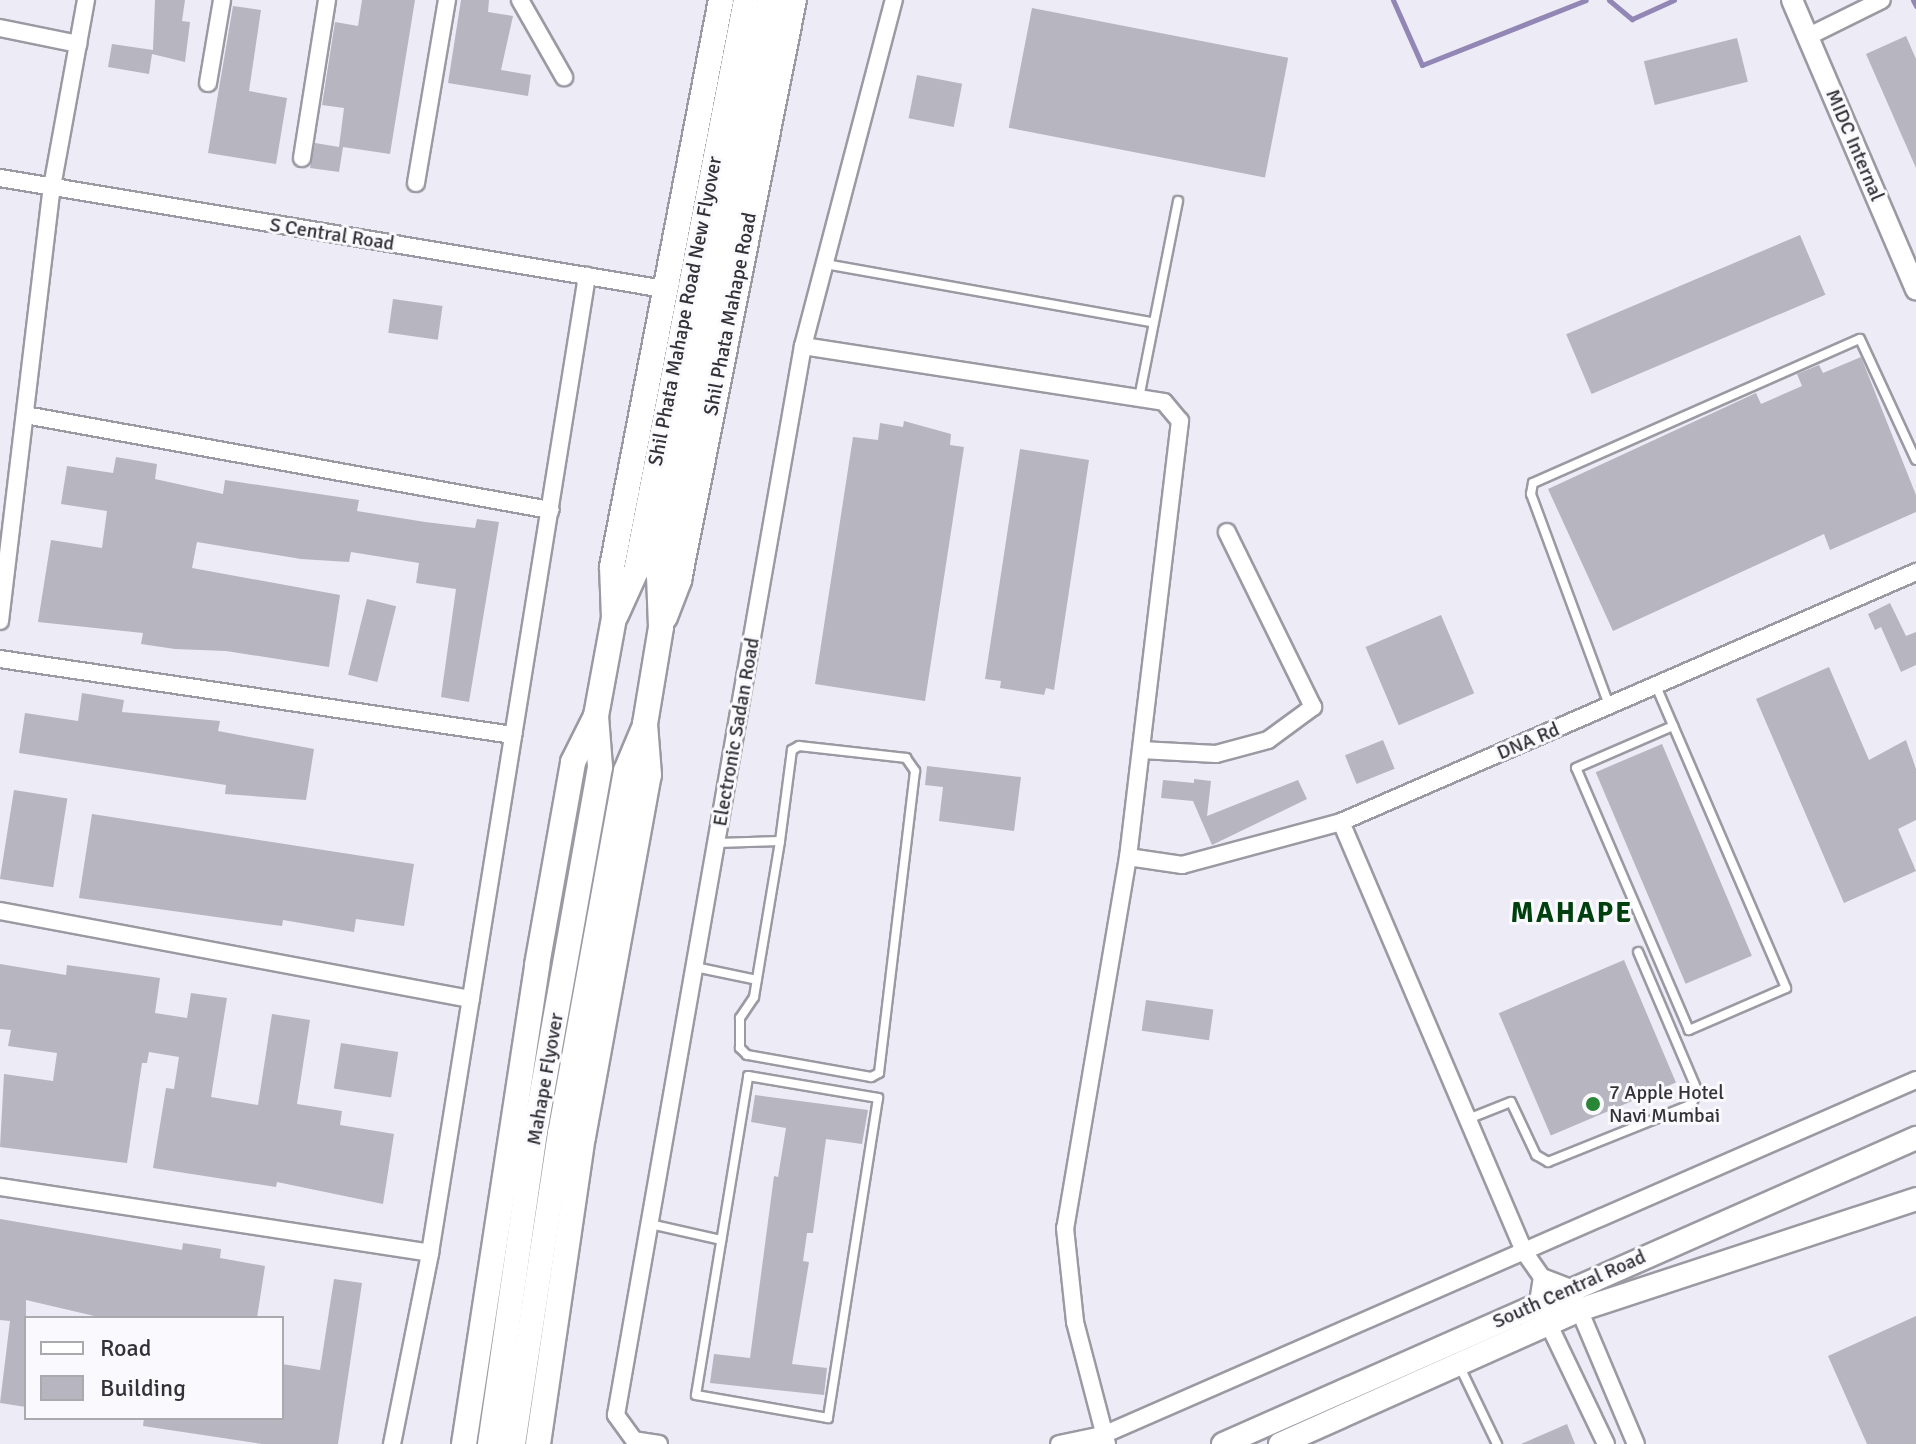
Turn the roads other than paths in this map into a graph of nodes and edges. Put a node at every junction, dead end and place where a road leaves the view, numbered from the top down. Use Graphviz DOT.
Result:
graph roads {
  1 [pos="86,0"];
  2 [pos="222,0"];
  3 [pos="327,0"];
  4 [pos="447,0"];
  5 [pos="520,0"];
  6 [pos="721,0"];
  7 [pos="746,0"];
  8 [pos="770,0"];
  9 [pos="794,0"];
  10 [pos="894,0"];
  11 [pos="1792,0"];
  12 [pos="1882,0"];
  13 [pos="0,28"];
  14 [pos="1809,36"];
  15 [pos="78,44"];
  16 [pos="564,77"];
  17 [pos="208,83"];
  18 [pos="302,158"];
  19 [pos="0,178"];
  20 [pos="416,183"];
  21 [pos="52,187"];
  22 [pos="1178,201"];
  23 [pos="824,264"];
  24 [pos="587,276"];
  25 [pos="1915,284"];
  26 [pos="664,289"];
  27 [pos="1151,322"];
  28 [pos="803,346"];
  29 [pos="1139,398"];
  30 [pos="25,415"];
  31 [pos="1916,460"];
  32 [pos="550,510"];
  33 [pos="1227,532"];
  34 [pos="1916,572"];
  35 [pos="647,574"];
  36 [pos="614,618"];
  37 [pos="0,621"];
  38 [pos="661,627"];
  39 [pos="0,659"];
  40 [pos="1656,685"];
  41 [pos="1609,705"];
  42 [pos="596,716"];
  43 [pos="645,724"];
  44 [pos="1673,726"];
  45 [pos="513,735"];
  46 [pos="1141,750"];
  47 [pos="1341,822"];
  48 [pos="780,841"];
  49 [pos="716,843"];
  50 [pos="1128,857"];
  51 [pos="0,911"];
  52 [pos="1638,952"];
  53 [pos="695,967"];
  54 [pos="757,980"];
  55 [pos="471,999"];
  56 [pos="1916,1080"];
  57 [pos="1468,1119"];
  58 [pos="1916,1138"];
  59 [pos="0,1187"];
  60 [pos="1916,1199"];
  61 [pos="650,1224"];
  62 [pos="721,1240"];
  63 [pos="430,1253"];
  64 [pos="1525,1253"];
  65 [pos="1542,1277"];
  66 [pos="1570,1288"];
  67 [pos="1538,1302"];
  68 [pos="1579,1310"];
  69 [pos="1551,1325"];
  70 [pos="1459,1365"];
  71 [pos="1105,1440"];
  72 [pos="392,1444"];
  73 [pos="464,1444"];
  74 [pos="490,1444"];
  75 [pos="513,1444"];
  76 [pos="538,1444"];
  77 [pos="659,1444"];
  78 [pos="1059,1444"];
  79 [pos="1223,1444"];
  80 [pos="1280,1444"];
  81 [pos="1497,1444"];
  82 [pos="1606,1444"];
  83 [pos="1636,1444"];
  1 -- 15 [label="street"];
  2 -- 17 [label="street"];
  3 -- 18 [label="street"];
  4 -- 20 [label="street"];
  5 -- 16 [label="street"];
  6 -- 26 [label="main road"];
  7 -- 35 [label="main road, Shil Phata Mahape Road New Flyover"];
  8 -- 35 [label="main road, Shil Phata Mahape Road New Flyover"];
  9 -- 38 [label="main road, Shil Phata Mahape Road"];
  10 -- 23 [label="street, Electronic Sadan Road"];
  11 -- 14 [label="street, MIDC Internal"];
  12 -- 14 [label="street"];
  13 -- 15 [label="street"];
  14 -- 25 [label="street, MIDC Internal"];
  15 -- 21 [label="street"];
  19 -- 21 [label="street, S Central Road"];
  21 -- 24 [label="street, S Central Road"];
  21 -- 30 [label="street"];
  22 -- 27 [label="lane"];
  23 -- 27 [label="lane"];
  23 -- 28 [label="street, Electronic Sadan Road"];
  24 -- 26 [label="street, S Central Road"];
  24 -- 32 [label="street"];
  26 -- 36 [label="main road"];
  27 -- 29 [label="lane"];
  28 -- 29 [label="street"];
  28 -- 49 [label="street, Electronic Sadan Road"];
  29 -- 46 [label="street"];
  30 -- 32 [label="street"];
  30 -- 37 [label="street"];
  31 -- 41 [label="lane"];
  32 -- 45 [label="street"];
  33 -- 46 [label="street"];
  34 -- 40 [label="street, DNA Rd"];
  35 -- 36 [label="main road, Shil Phata Mahape Road New Flyover"];
  35 -- 38 [label="main road, Shil Phata Mahape Road New Flyover"];
  36 -- 42 [label="main road"];
  38 -- 43 [label="main road"];
  39 -- 45 [label="street"];
  40 -- 41 [label="street, DNA Rd"];
  40 -- 44 [label="lane"];
  41 -- 47 [label="street, DNA Rd"];
  42 -- 73 [label="main road"];
  42 -- 74 [label="main road, Mahape Flyover"];
  43 -- 75 [label="main road, Mahape Flyover"];
  43 -- 76 [label="main road"];
  44 -- 44 [label="lane"];
  45 -- 55 [label="street"];
  46 -- 50 [label="street"];
  47 -- 50 [label="street, DNA Rd"];
  47 -- 57 [label="street"];
  48 -- 49 [label="lane"];
  48 -- 54 [label="lane"];
  48 -- 54 [label="lane"];
  49 -- 53 [label="street, Electronic Sadan Road"];
  50 -- 71 [label="street"];
  51 -- 55 [label="street"];
  52 -- 57 [label="lane"];
  53 -- 54 [label="lane"];
  53 -- 61 [label="street, Electronic Sadan Road"];
  55 -- 63 [label="street"];
  56 -- 64 [label="street"];
  57 -- 64 [label="street"];
  58 -- 66 [label="main road, South Central Road"];
  59 -- 63 [label="street"];
  60 -- 68 [label="main road, South Central Road"];
  61 -- 62 [label="lane"];
  61 -- 77 [label="street, Electronic Sadan Road"];
  62 -- 62 [label="lane"];
  63 -- 72 [label="street"];
  64 -- 65 [label="street"];
  64 -- 71 [label="street"];
  65 -- 66 [label="street"];
  65 -- 67 [label="street"];
  66 -- 67 [label="main road, South Central Road"];
  66 -- 68 [label="street"];
  67 -- 69 [label="street"];
  67 -- 79 [label="main road, South Central Road"];
  68 -- 69 [label="main road, South Central Road"];
  68 -- 83 [label="street"];
  69 -- 70 [label="main road, South Central Road"];
  69 -- 82 [label="street"];
  70 -- 80 [label="main road, South Central Road"];
  70 -- 81 [label="lane"];
  71 -- 78 [label="street"];
}
